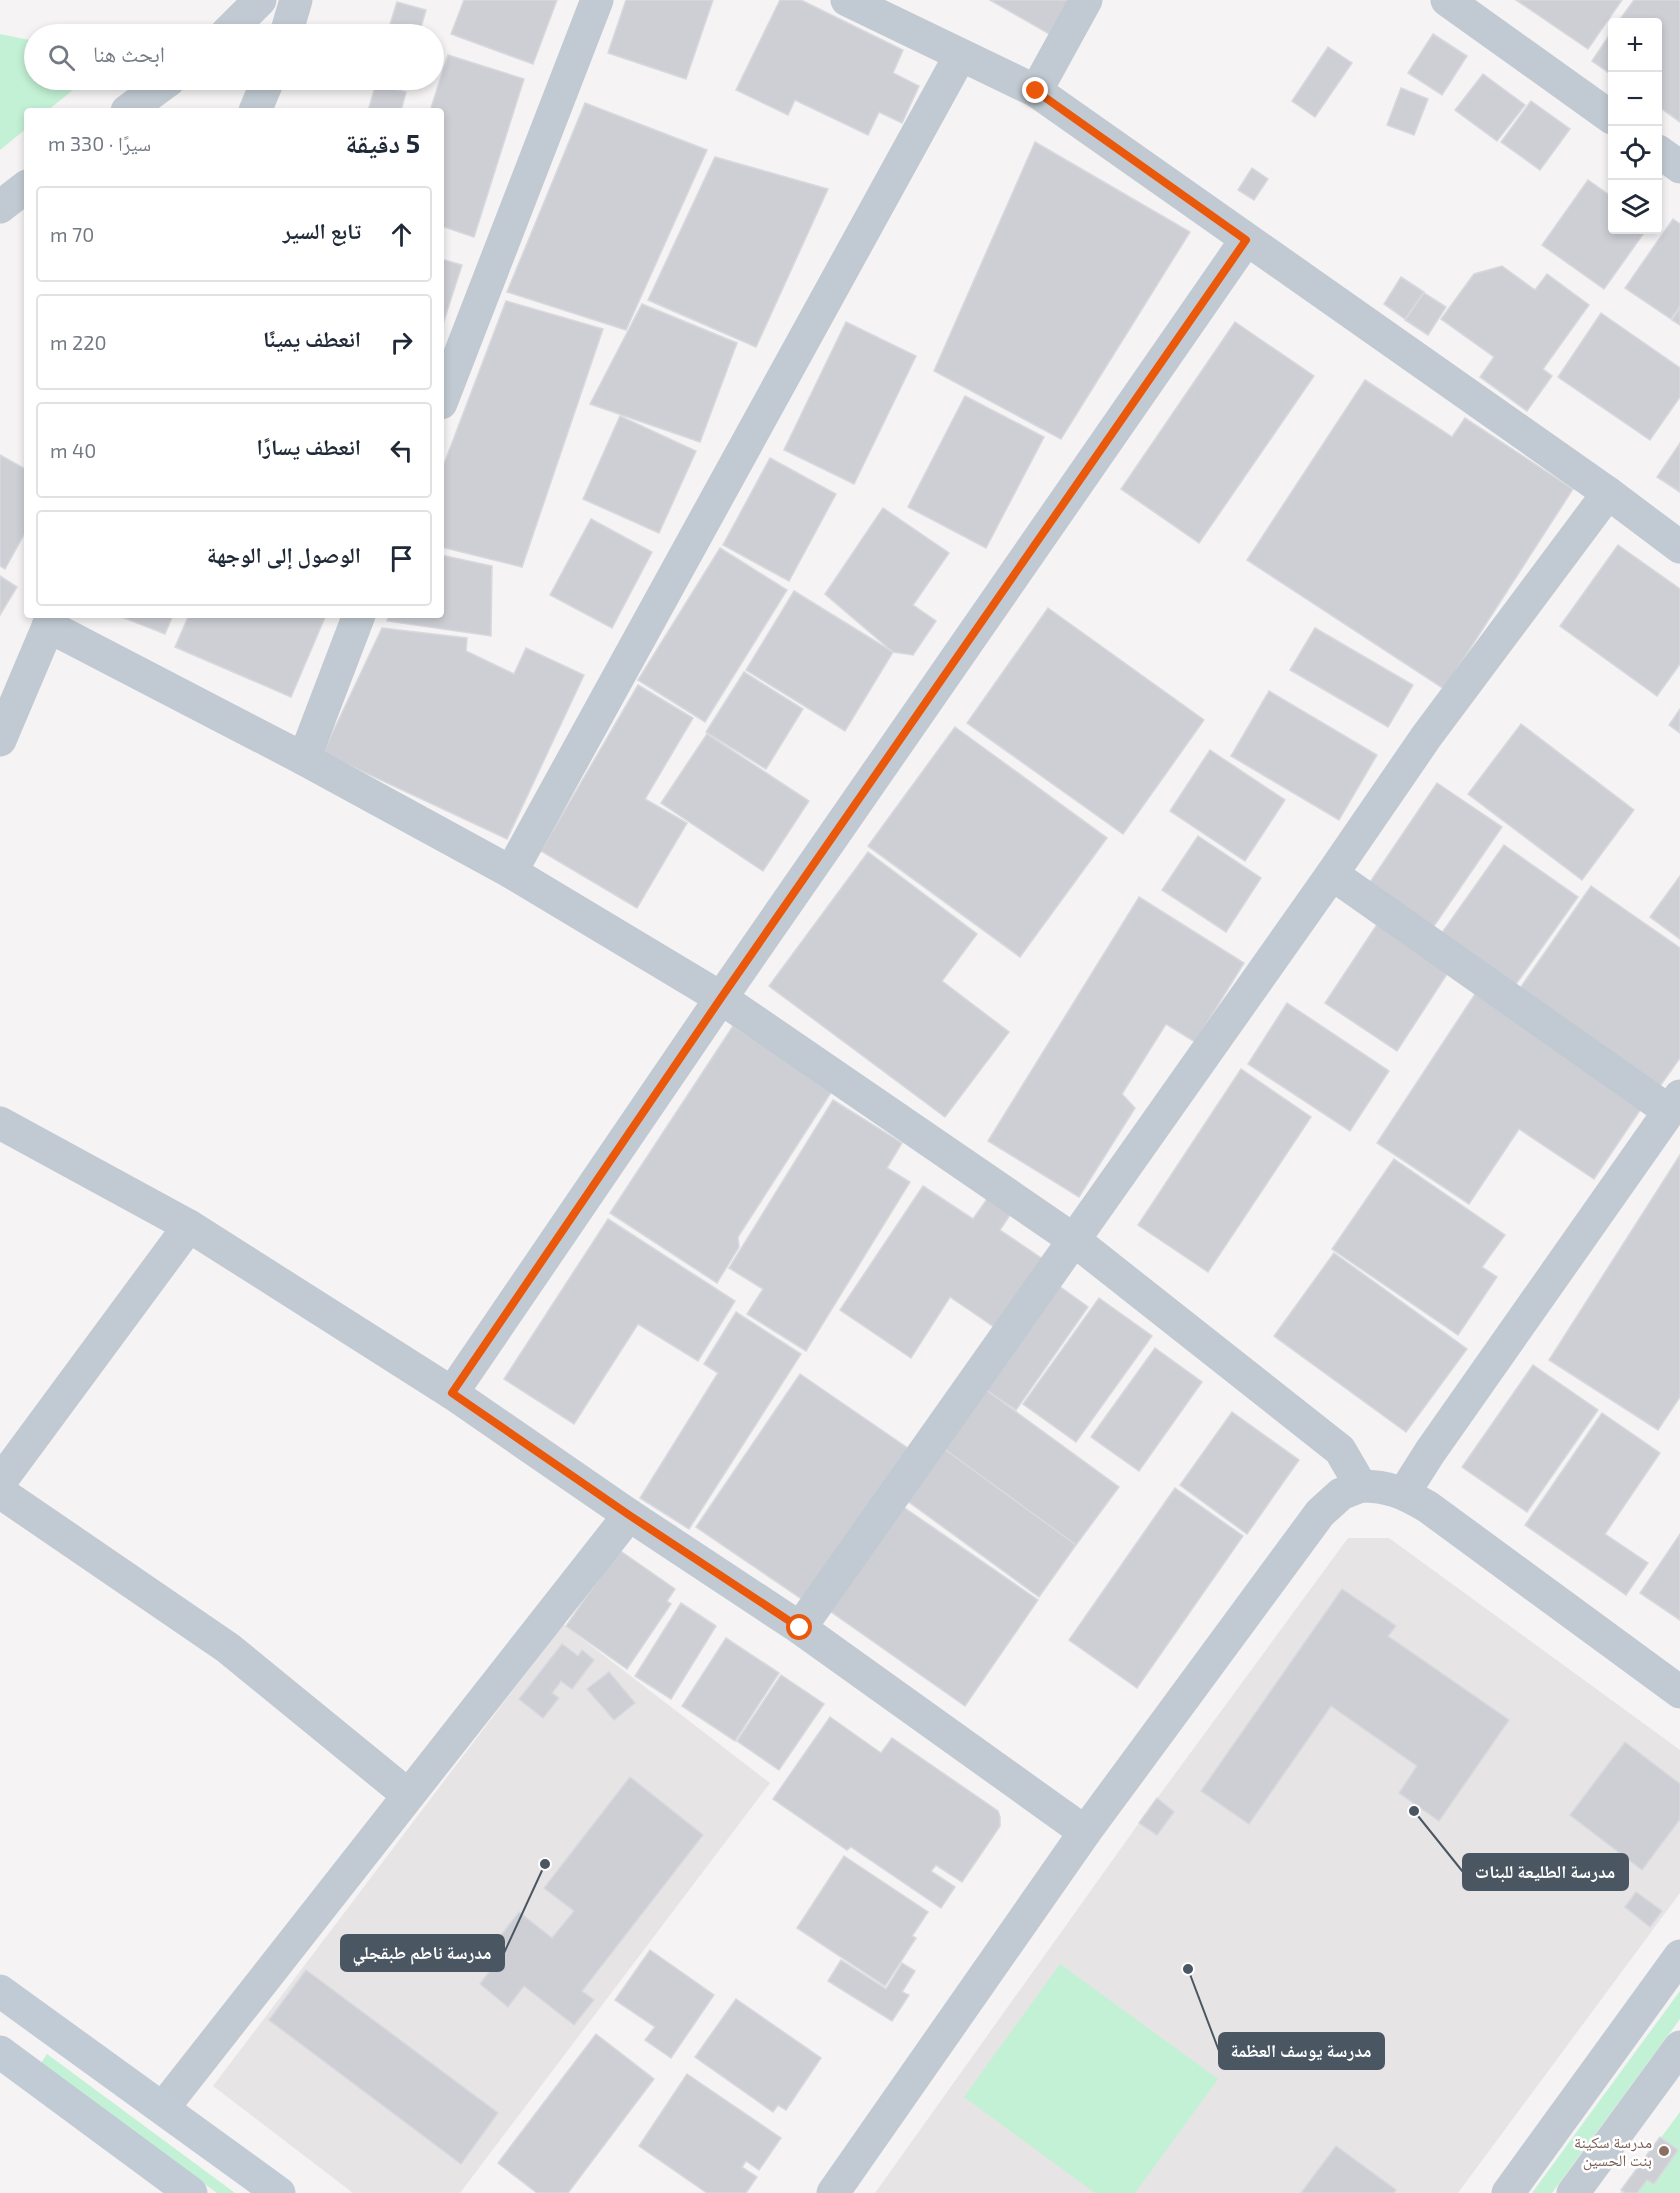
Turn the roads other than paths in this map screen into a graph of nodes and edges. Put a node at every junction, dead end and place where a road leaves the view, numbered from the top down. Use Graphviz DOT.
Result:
graph roads {
  1 [pos="260,0"];
  2 [pos="296,0"];
  3 [pos="597,0"];
  4 [pos="847,0"];
  5 [pos="1086,0"];
  6 [pos="1447,0"];
  7 [pos="236,24"];
  8 [pos="290,24"];
  9 [pos="960,56"];
  10 [pos="157,90"];
  11 [pos="264,90"];
  12 [pos="1036,91"];
  13 [pos="133,108"];
  14 [pos="256,108"];
  15 [pos="1608,115"];
  16 [pos="1662,154"];
  17 [pos="1680,167"];
  18 [pos="24,188"];
  19 [pos="0,207"];
  20 [pos="1246,240"];
  21 [pos="444,395"];
  22 [pos="1608,493"];
  23 [pos="1680,547"];
  24 [pos="358,618"];
  25 [pos="50,620"];
  26 [pos="0,740"];
  27 [pos="304,759"];
  28 [pos="511,872"];
  29 [pos="1332,874"];
  30 [pos="721,998"];
  31 [pos="1675,1103"];
  32 [pos="0,1123"];
  33 [pos="189,1226"];
  34 [pos="1074,1240"];
  35 [pos="452,1393"];
  36 [pos="0,1482"];
  37 [pos="1361,1486"];
  38 [pos="0,1492"];
  39 [pos="1404,1493"];
  40 [pos="629,1515"];
  41 [pos="800,1628"];
  42 [pos="1680,1692"];
  43 [pos="408,1795"];
  44 [pos="1084,1832"];
  45 [pos="1680,1956"];
  46 [pos="1,1994"];
  47 [pos="1680,2047"];
  48 [pos="0,2052"];
  49 [pos="163,2108"];
  50 [pos="191,2193"];
  51 [pos="279,2193"];
  52 [pos="833,2193"];
  53 [pos="1508,2193"];
  54 [pos="1573,2193"];
  1 -- 7 [label="street"];
  2 -- 8 [label="street"];
  3 -- 21 [label="street"];
  4 -- 9 [label="street"];
  5 -- 12 [label="street"];
  6 -- 15 [label="street"];
  9 -- 12 [label="street"];
  9 -- 28 [label="street"];
  10 -- 13 [label="street"];
  11 -- 14 [label="street"];
  12 -- 20 [label="street"];
  16 -- 17 [label="street"];
  18 -- 19 [label="street"];
  20 -- 22 [label="street"];
  20 -- 30 [label="street"];
  22 -- 23 [label="street"];
  22 -- 29 [label="street"];
  24 -- 27 [label="street"];
  25 -- 26 [label="street"];
  25 -- 27 [label="street"];
  27 -- 28 [label="street"];
  28 -- 30 [label="street"];
  29 -- 31 [label="street"];
  29 -- 34 [label="street"];
  30 -- 34 [label="street"];
  30 -- 35 [label="street"];
  31 -- 39 [label="street"];
  32 -- 33 [label="street"];
  33 -- 35 [label="street"];
  33 -- 36 [label="street"];
  34 -- 37 [label="street"];
  34 -- 41 [label="street"];
  35 -- 40 [label="street"];
  37 -- 39 [label="street"];
  37 -- 44 [label="street"];
  38 -- 43 [label="street"];
  39 -- 42 [label="street"];
  40 -- 41 [label="street"];
  40 -- 43 [label="street"];
  41 -- 44 [label="street"];
  43 -- 49 [label="street"];
  44 -- 52 [label="street"];
  45 -- 53 [label="street"];
  46 -- 49 [label="main road"];
  47 -- 54 [label="street"];
  48 -- 50 [label="main road"];
  49 -- 51 [label="main road"];
}
